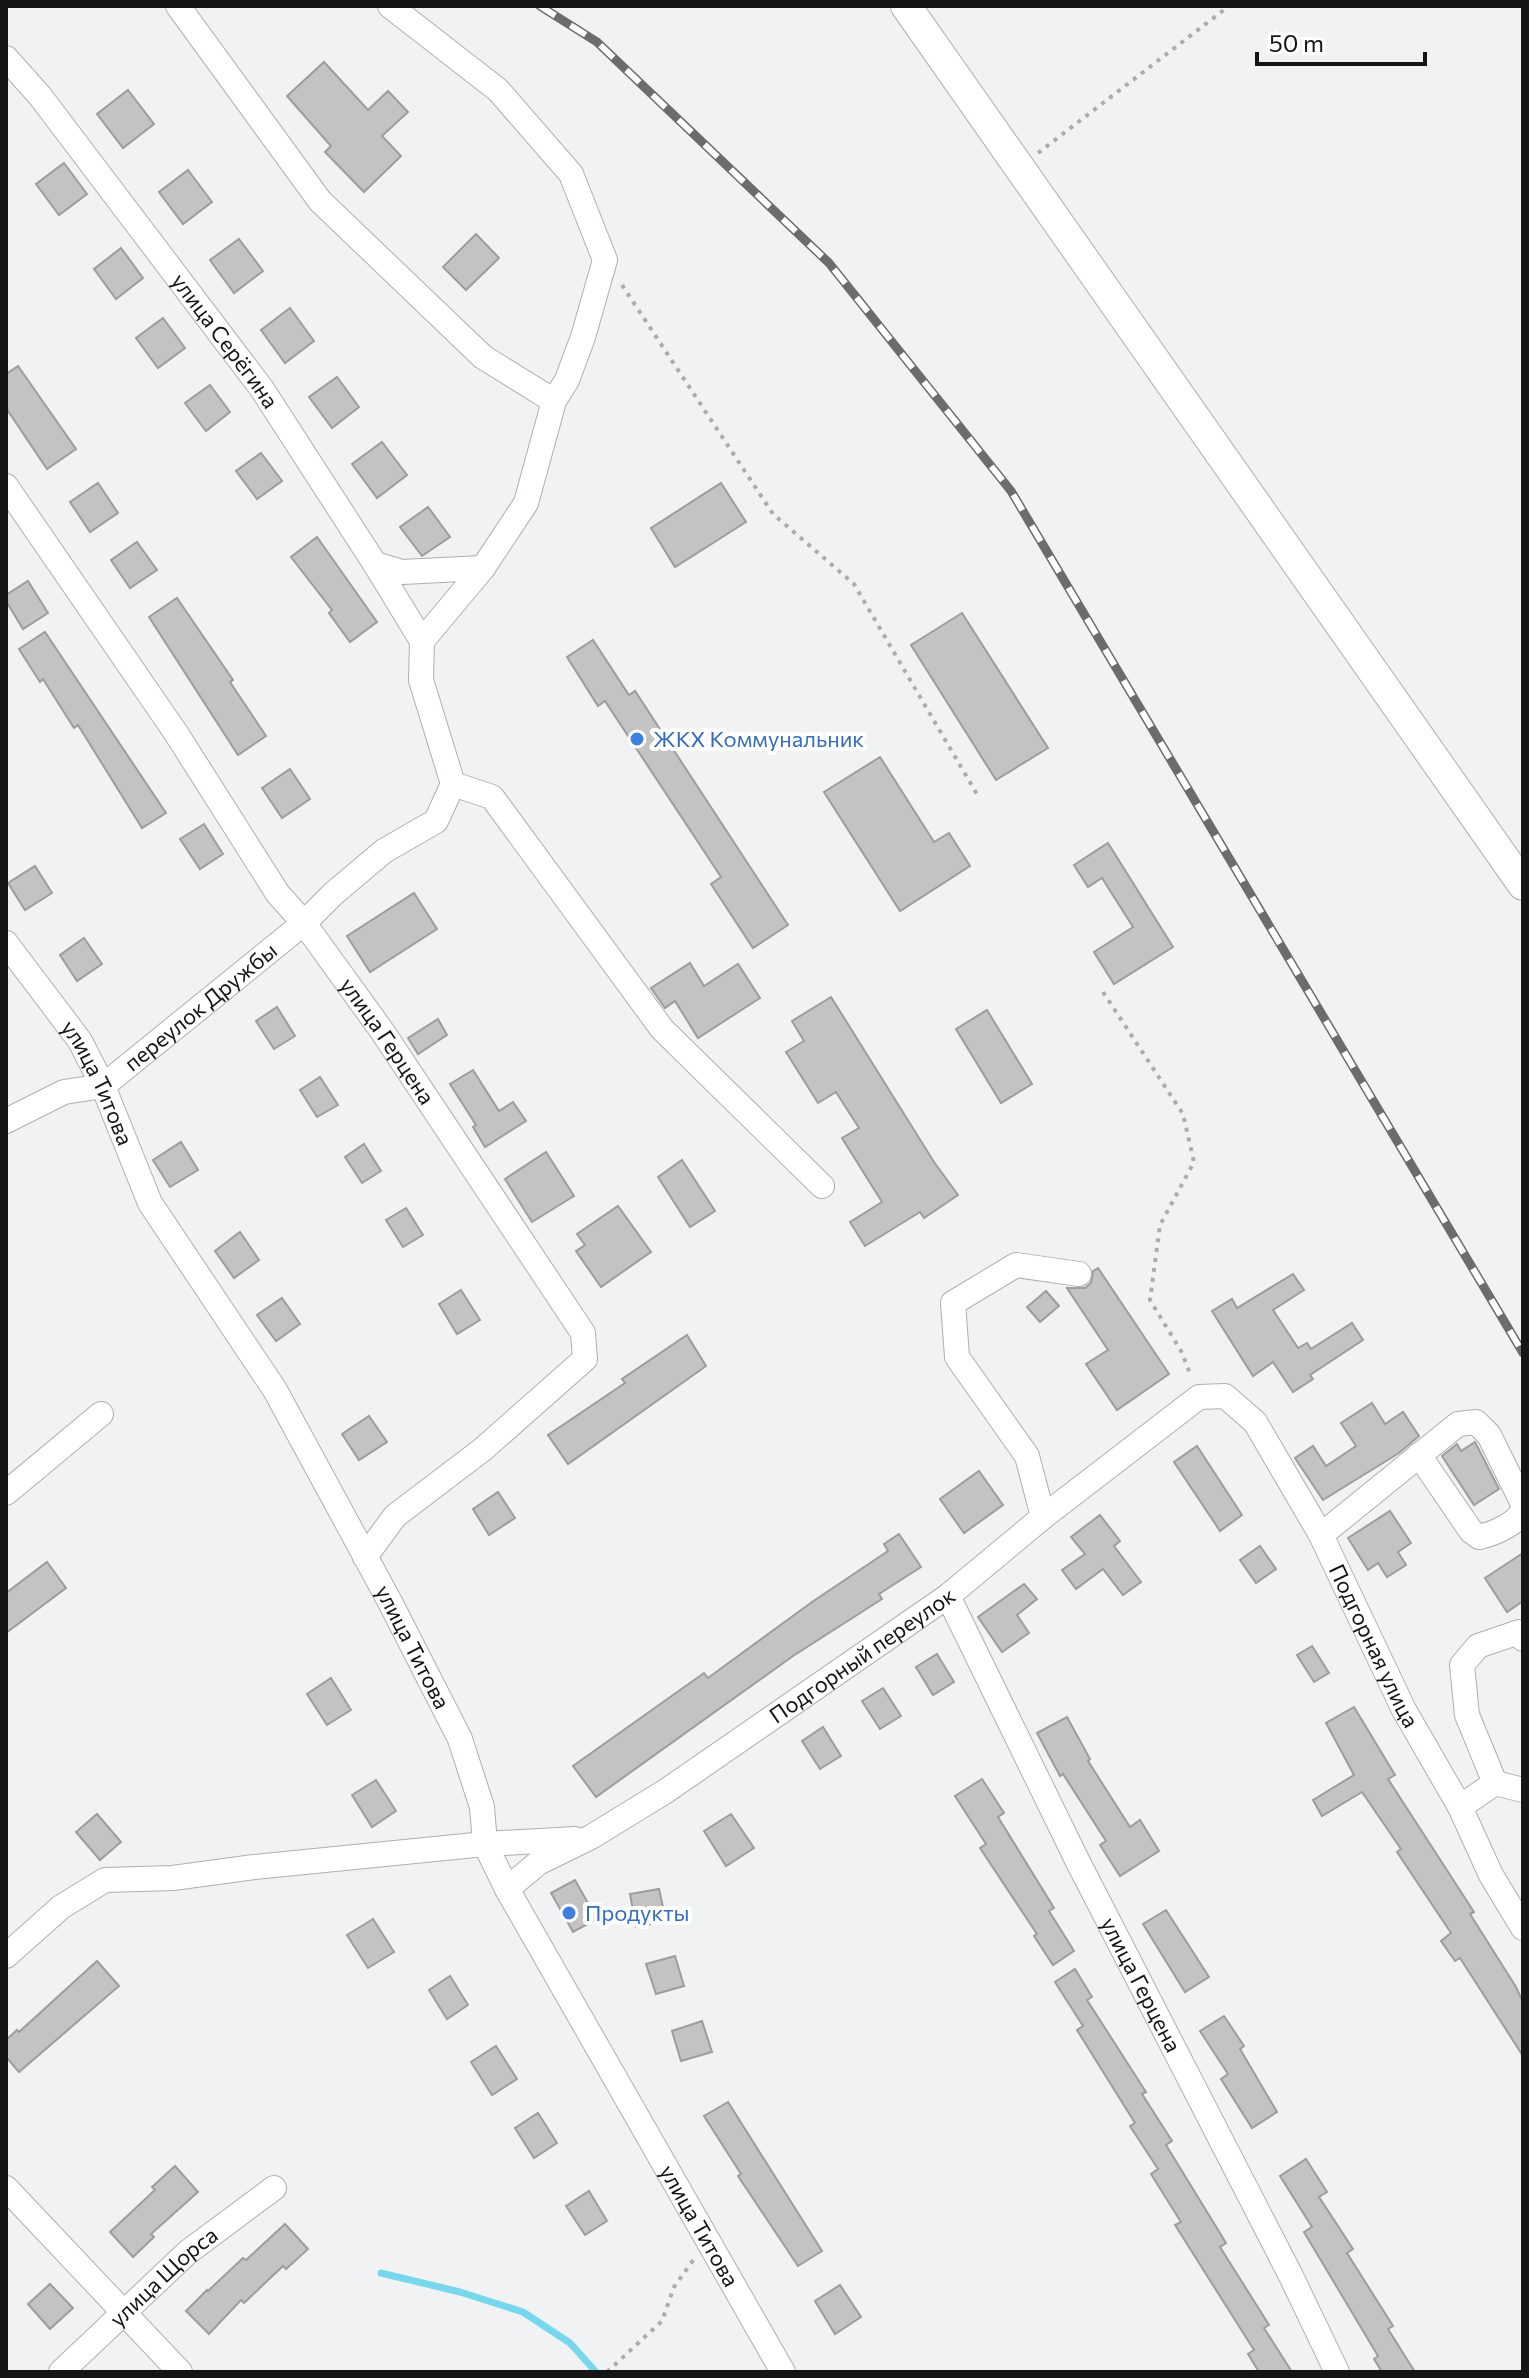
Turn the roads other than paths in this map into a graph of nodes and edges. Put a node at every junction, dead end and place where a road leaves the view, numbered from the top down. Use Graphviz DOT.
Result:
graph roads {
  1 [pos="178,6"];
  2 [pos="390,6"];
  3 [pos="906,6"];
  4 [pos="6,58"];
  5 [pos="554,401"];
  6 [pos="6,486"];
  7 [pos="375,564"];
  8 [pos="483,568"];
  9 [pos="422,641"];
  10 [pos="453,784"];
  11 [pos="1523,885"];
  12 [pos="304,923"];
  13 [pos="6,943"];
  14 [pos="103,1086"];
  15 [pos="6,1121"];
  16 [pos="822,1186"];
  17 [pos="1079,1274"];
  18 [pos="1199,1397"];
  19 [pos="101,1414"];
  20 [pos="1419,1455"];
  21 [pos="6,1493"];
  22 [pos="1523,1507"];
  23 [pos="1043,1517"];
  24 [pos="1321,1535"];
  25 [pos="365,1557"];
  26 [pos="948,1596"];
  27 [pos="1523,1639"];
  28 [pos="1495,1783"];
  29 [pos="1523,1790"];
  30 [pos="1460,1807"];
  31 [pos="591,1837"];
  32 [pos="485,1844"];
  33 [pos="507,1889"];
  34 [pos="1523,1928"];
  35 [pos="6,1956"];
  36 [pos="6,2188"];
  37 [pos="274,2188"];
  38 [pos="124,2311"];
  39 [pos="61,2372"];
  40 [pos="180,2372"];
  41 [pos="783,2372"];
  42 [pos="1337,2372"];
  1 -- 5 [label="street"];
  2 -- 5 [label="street"];
  3 -- 11 [label="main road"];
  4 -- 7 [label="street, улица Серёгина"];
  5 -- 8 [label="street"];
  6 -- 12 [label="street, улица Герцена"];
  7 -- 8 [label="street"];
  7 -- 9 [label="street, улица Серёгина"];
  8 -- 9 [label="street"];
  9 -- 10 [label="street"];
  10 -- 12 [label="street"];
  10 -- 16 [label="street"];
  12 -- 14 [label="street, переулок Дружбы"];
  12 -- 25 [label="street, улица Герцена"];
  13 -- 14 [label="street, улица Титова"];
  14 -- 15 [label="street, переулок Дружбы"];
  14 -- 25 [label="street, улица Титова"];
  17 -- 23 [label="street"];
  18 -- 23 [label="street, Подгорный переулок"];
  18 -- 24 [label="street, Подгорная улица"];
  19 -- 21 [label="street"];
  20 -- 22 [label="street"];
  20 -- 22 [label="street"];
  20 -- 24 [label="street"];
  23 -- 26 [label="street, Подгорный переулок"];
  24 -- 30 [label="street, Подгорная улица"];
  25 -- 32 [label="street, улица Титова"];
  26 -- 31 [label="street, Подгорный переулок"];
  26 -- 42 [label="street, улица Герцена"];
  27 -- 28 [label="street"];
  28 -- 29 [label="street"];
  28 -- 30 [label="street"];
  30 -- 34 [label="street, Подгорная улица"];
  31 -- 32 [label="street"];
  31 -- 33 [label="street, Подгорный переулок"];
  32 -- 33 [label="street, улица Титова"];
  32 -- 35 [label="street"];
  33 -- 41 [label="street, улица Титова"];
  36 -- 38 [label="street"];
  37 -- 38 [label="street, улица Щорса"];
  38 -- 39 [label="street, улица Щорса"];
  38 -- 40 [label="street"];
}
